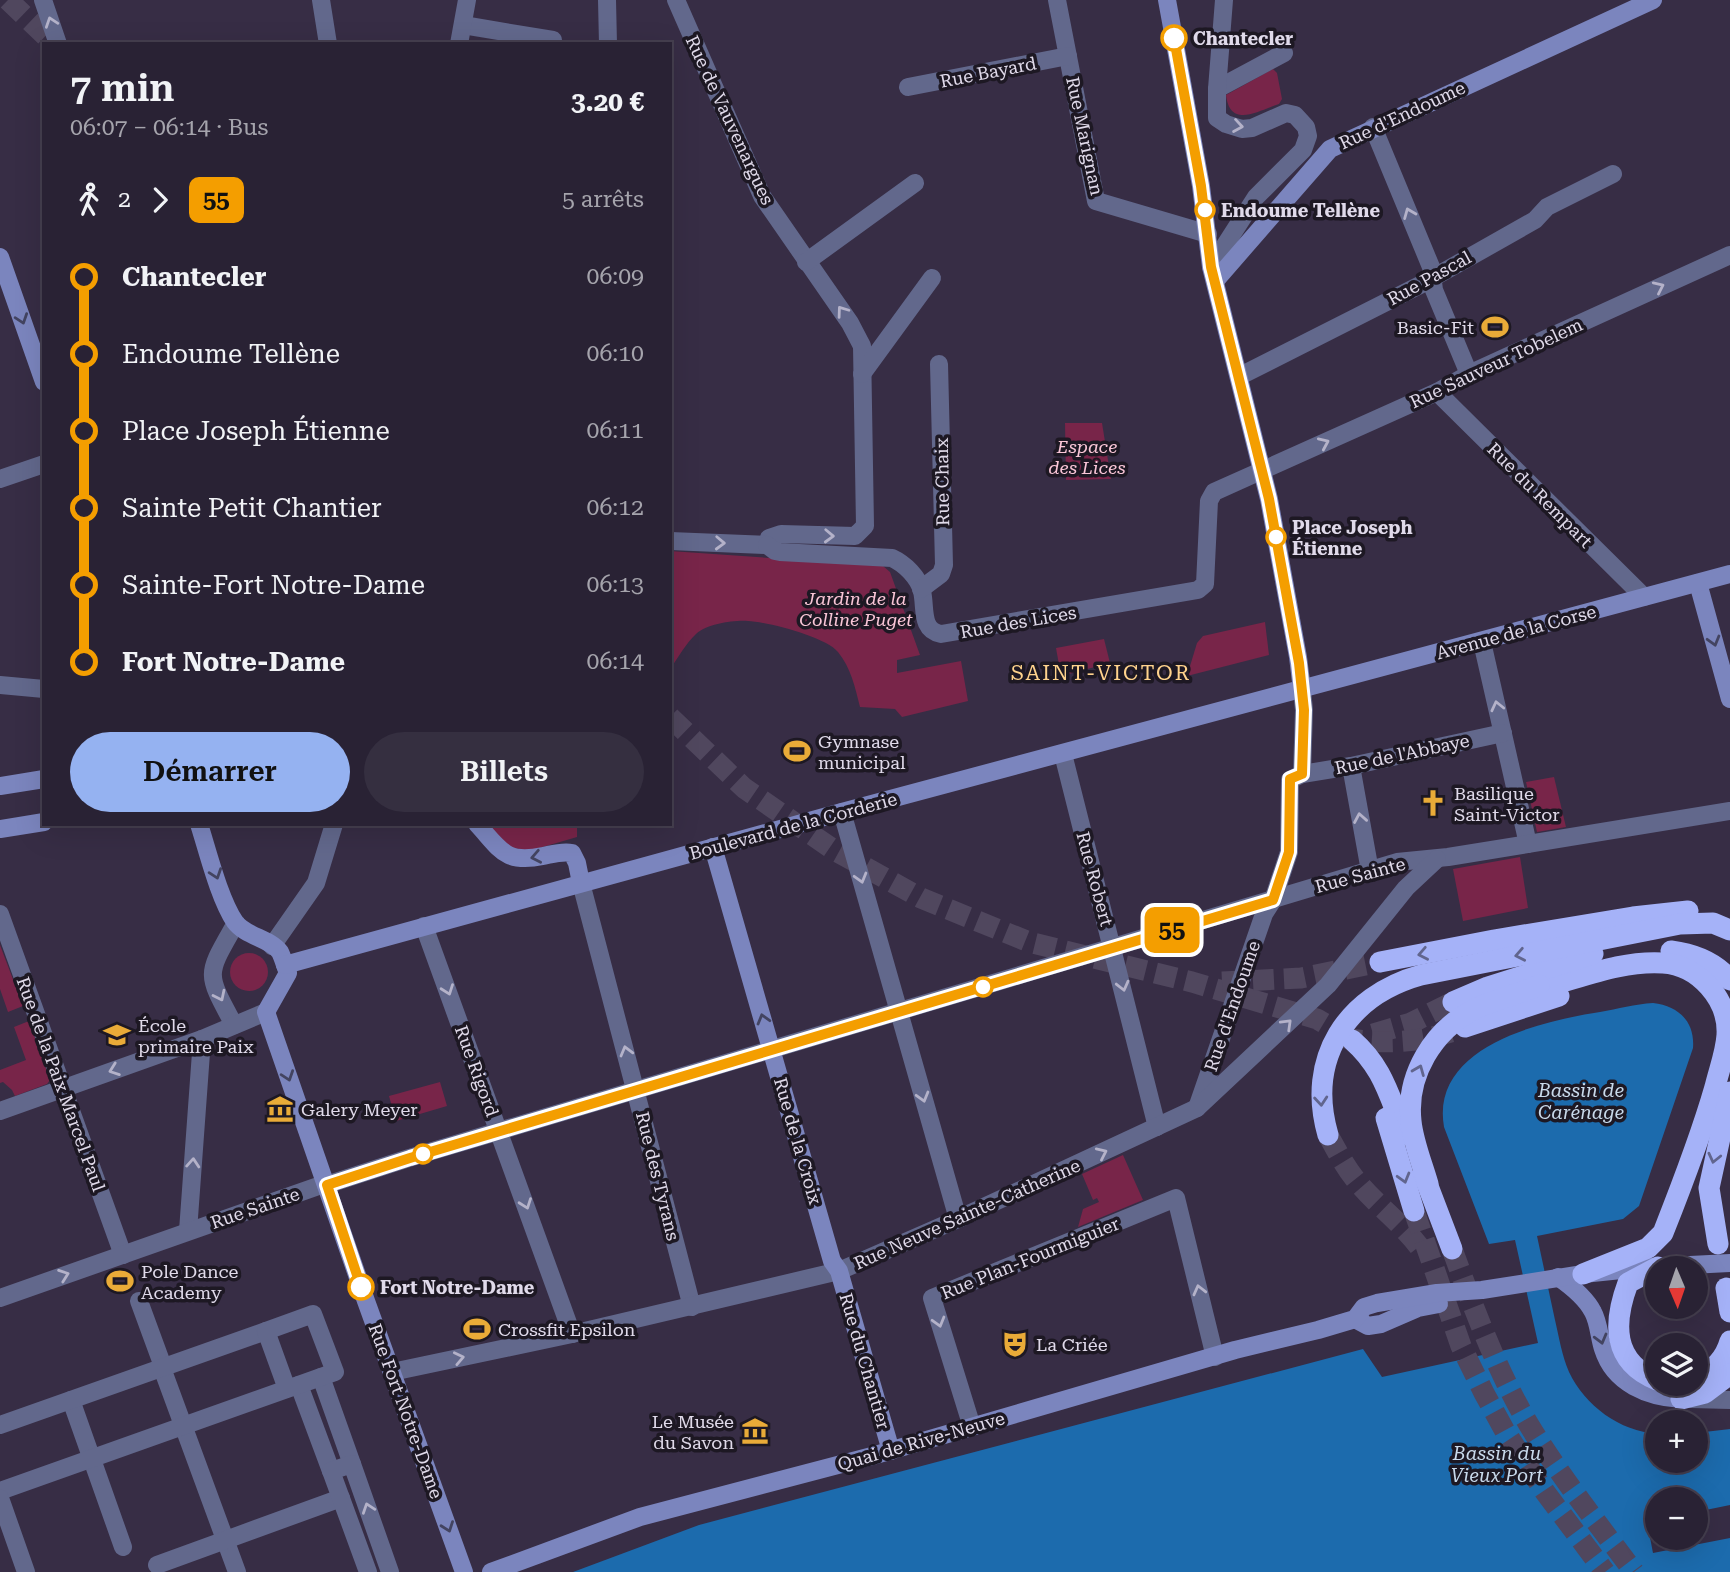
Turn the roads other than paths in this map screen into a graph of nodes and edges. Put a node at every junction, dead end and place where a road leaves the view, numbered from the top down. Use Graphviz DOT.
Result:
graph roads {
  1 [pos="43,0"];
  2 [pos="321,0"];
  3 [pos="467,0"];
  4 [pos="607,0"];
  5 [pos="676,0"];
  6 [pos="1057,0"];
  7 [pos="1167,0"];
  8 [pos="1224,0"];
  9 [pos="1653,0"];
  10 [pos="1628,5"];
  11 [pos="463,24"];
  12 [pos="553,40"];
  13 [pos="57,42"];
  14 [pos="328,42"];
  15 [pos="459,42"];
  16 [pos="608,42"];
  17 [pos="1284,53"];
  18 [pos="1068,56"];
  19 [pos="908,87"];
  20 [pos="1217,89"];
  21 [pos="1373,127"];
  22 [pos="1613,174"];
  23 [pos="915,183"];
  24 [pos="1208,234"];
  25 [pos="1730,254"];
  26 [pos="0,257"];
  27 [pos="806,262"];
  28 [pos="1213,274"];
  29 [pos="1432,277"];
  30 [pos="932,278"];
  31 [pos="939,364"];
  32 [pos="1469,373"];
  33 [pos="862,374"];
  34 [pos="42,376"];
  35 [pos="1240,376"];
  36 [pos="1437,391"];
  37 [pos="42,465"];
  38 [pos="1262,470"];
  39 [pos="0,479"];
  40 [pos="672,541"];
  41 [pos="767,545"];
  42 [pos="1730,574"];
  43 [pos="1698,583"];
  44 [pos="922,589"];
  45 [pos="1644,597"];
  46 [pos="1482,642"];
  47 [pos="0,685"];
  48 [pos="42,689"];
  49 [pos="1302,690"];
  50 [pos="1730,699"];
  51 [pos="1503,733"];
  52 [pos="1062,754"];
  53 [pos="1351,766"];
  54 [pos="1302,774"];
  55 [pos="42,779"];
  56 [pos="0,786"];
  57 [pos="1730,811"];
  58 [pos="842,812"];
  59 [pos="42,822"];
  60 [pos="200,826"];
  61 [pos="333,826"];
  62 [pos="479,826"];
  63 [pos="0,829"];
  64 [pos="1528,844"];
  65 [pos="713,847"];
  66 [pos="1437,859"];
  67 [pos="1370,871"];
  68 [pos="581,883"];
  69 [pos="1273,900"];
  70 [pos="1730,921"];
  71 [pos="2,922"];
  72 [pos="236,923"];
  73 [pos="424,926"];
  74 [pos="1730,930"];
  75 [pos="272,946"];
  76 [pos="1113,947"];
  77 [pos="1380,962"];
  78 [pos="285,965"];
  79 [pos="1723,973"];
  80 [pos="1709,988"];
  81 [pos="1527,991"];
  82 [pos="1453,1002"];
  83 [pos="266,1012"];
  84 [pos="899,1012"];
  85 [pos="234,1025"];
  86 [pos="1465,1027"];
  87 [pos="202,1038"];
  88 [pos="772,1050"];
  89 [pos="1730,1062"];
  90 [pos="62,1089"];
  91 [pos="636,1090"];
  92 [pos="1730,1092"];
  93 [pos="1710,1102"];
  94 [pos="1197,1108"];
  95 [pos="0,1111"];
  96 [pos="1157,1127"];
  97 [pos="500,1131"];
  98 [pos="1328,1135"];
  99 [pos="1428,1184"];
  100 [pos="327,1185"];
  101 [pos="1414,1211"];
  102 [pos="958,1219"];
  103 [pos="188,1231"];
  104 [pos="1718,1244"];
  105 [pos="1452,1249"];
  106 [pos="123,1255"];
  107 [pos="1730,1263"];
  108 [pos="1708,1264"];
  109 [pos="1645,1269"];
  110 [pos="839,1271"];
  111 [pos="1645,1274"];
  112 [pos="1569,1278"];
  113 [pos="1726,1288"];
  114 [pos="0,1298"];
  115 [pos="139,1301"];
  116 [pos="692,1307"];
  117 [pos="1730,1312"];
  118 [pos="266,1331"];
  119 [pos="572,1334"];
  120 [pos="1730,1341"];
  121 [pos="1215,1357"];
  122 [pos="162,1365"];
  123 [pos="1708,1371"];
  124 [pos="392,1372"];
  125 [pos="1645,1375"];
  126 [pos="321,1377"];
  127 [pos="1730,1380"];
  128 [pos="293,1387"];
  129 [pos="1681,1399"];
  130 [pos="71,1400"];
  131 [pos="1730,1400"];
  132 [pos="0,1425"];
  133 [pos="972,1427"];
  134 [pos="186,1430"];
  135 [pos="891,1451"];
  136 [pos="93,1464"];
  137 [pos="352,1464"];
  138 [pos="331,1471"];
  139 [pos="1,1497"];
  140 [pos="341,1498"];
  141 [pos="225,1539"];
  142 [pos="123,1547"];
  143 [pos="157,1565"];
  144 [pos="26,1572"];
  145 [pos="237,1572"];
  146 [pos="368,1572"];
  147 [pos="390,1572"];
  148 [pos="464,1572"];
  149 [pos="491,1572"];
  13 -- 1 [label="street, one-way"];
  2 -- 14 [label="street"];
  3 -- 11 [label="street"];
  4 -- 16 [label="street"];
  5 -- 27 [label="street, Rue de Vauvenargues"];
  6 -- 18 [label="street, Rue Marignan"];
  7 -- 24 [label="street"];
  8 -- 20 [label="street"];
  9 -- 10 [label="street, Rue d'Endoume"];
  10 -- 21 [label="street, Rue d'Endoume"];
  11 -- 12 [label="street"];
  11 -- 15 [label="street"];
  17 -- 20 [label="street"];
  18 -- 19 [label="street, Rue Bayard"];
  18 -- 24 [label="street, Rue Marignan"];
  20 -- 28 [label="street, one-way"];
  21 -- 28 [label="street, Rue d'Endoume"];
  29 -- 21 [label="street, one-way"];
  22 -- 29 [label="street, Rue Pascal"];
  23 -- 27 [label="street"];
  24 -- 28 [label="street"];
  32 -- 25 [label="street, Rue Sauveur Tobelem, one-way"];
  26 -- 34 [label="street, one-way"];
  33 -- 27 [label="street, Rue de Vauvenargues, one-way"];
  28 -- 35 [label="street, Rue d'Endoume"];
  29 -- 32 [label="street"];
  29 -- 35 [label="street, Rue Pascal"];
  30 -- 33 [label="street"];
  31 -- 44 [label="street, Rue Chaix"];
  32 -- 36 [label="street, Rue Sauveur Tobelem"];
  41 -- 33 [label="street, Rue de Vauvenargues, one-way"];
  35 -- 38 [label="street, Rue d'Endoume"];
  38 -- 36 [label="street, Rue Sauveur Tobelem, one-way"];
  36 -- 45 [label="street, Rue du Rempart"];
  37 -- 39 [label="street"];
  38 -- 44 [label="street, Rue des Lices"];
  38 -- 49 [label="street, Rue d'Endoume"];
  40 -- 41 [label="street, one-way"];
  41 -- 44 [label="street"];
  42 -- 43 [label="street, Avenue de la Corse"];
  43 -- 45 [label="street, Avenue de la Corse"];
  43 -- 50 [label="street, one-way"];
  45 -- 46 [label="street, Avenue de la Corse"];
  46 -- 49 [label="street, Avenue de la Corse"];
  51 -- 46 [label="street, one-way"];
  47 -- 48 [label="street"];
  49 -- 52 [label="street, Boulevard de la Corderie"];
  49 -- 54 [label="street, Rue d'Endoume"];
  51 -- 53 [label="street, Rue de l'Abbaye"];
  51 -- 64 [label="street"];
  52 -- 58 [label="street, Boulevard de la Corderie"];
  52 -- 76 [label="street, Rue Robert"];
  53 -- 54 [label="street, Rue de l'Abbaye"];
  67 -- 53 [label="street, one-way"];
  54 -- 69 [label="street, Rue d'Endoume"];
  55 -- 56 [label="street"];
  57 -- 64 [label="street, Rue Sainte"];
  58 -- 65 [label="street, Boulevard de la Corderie"];
  58 -- 84 [label="street, one-way"];
  59 -- 63 [label="street"];
  60 -- 72 [label="street, one-way"];
  61 -- 75 [label="street"];
  68 -- 62 [label="street, one-way"];
  64 -- 66 [label="street, Rue Sainte"];
  65 -- 68 [label="street, Boulevard de la Corderie"];
  88 -- 65 [label="street, Rue de la Croix, one-way"];
  66 -- 67 [label="street, Rue Sainte"];
  94 -- 66 [label="street, Rue Neuve Sainte-Catherine, one-way"];
  67 -- 69 [label="street, Rue Sainte"];
  68 -- 73 [label="street, Boulevard de la Corderie"];
  91 -- 68 [label="street, Rue des Tyrans, one-way"];
  69 -- 76 [label="street, Rue Sainte"];
  69 -- 94 [label="street, Rue d'Endoume"];
  70 -- 77 [label="highway, one-way"];
  71 -- 90 [label="street, Rue de la Paix Marcel Paul"];
  72 -- 75 [label="street"];
  72 -- 85 [label="street, one-way"];
  73 -- 78 [label="street, Boulevard de la Corderie"];
  73 -- 97 [label="street, Rue Rigord, one-way"];
  74 -- 98 [label="highway, one-way"];
  75 -- 78 [label="street"];
  76 -- 84 [label="street, Rue Sainte"];
  76 -- 96 [label="street, Rue Robert, one-way"];
  78 -- 83 [label="street"];
  79 -- 81 [label="highway"];
  79 -- 82 [label="highway"];
  80 -- 81 [label="highway"];
  80 -- 86 [label="highway"];
  80 -- 93 [label="highway"];
  99 -- 81 [label="highway, one-way"];
  83 -- 85 [label="street"];
  83 -- 100 [label="street, Rue Fort Notre-Dame, one-way"];
  84 -- 88 [label="street, Rue Sainte"];
  84 -- 102 [label="street, one-way"];
  85 -- 87 [label="street"];
  87 -- 90 [label="street, one-way"];
  103 -- 87 [label="street, one-way"];
  88 -- 91 [label="street, Rue Sainte"];
  88 -- 110 [label="street, Rue de la Croix"];
  89 -- 93 [label="highway"];
  90 -- 95 [label="street"];
  90 -- 106 [label="street, Rue de la Paix Marcel Paul"];
  91 -- 97 [label="street, Rue Sainte"];
  91 -- 116 [label="street, Rue des Tyrans"];
  92 -- 104 [label="highway, one-way"];
  93 -- 112 [label="highway"];
  94 -- 96 [label="street, Rue Neuve Sainte-Catherine"];
  102 -- 96 [label="street, Rue Neuve Sainte-Catherine, one-way"];
  97 -- 100 [label="street, Rue Sainte"];
  97 -- 119 [label="street, Rue Rigord, one-way"];
  99 -- 101 [label="highway, one-way"];
  99 -- 105 [label="highway"];
  100 -- 103 [label="street, Rue Sainte"];
  100 -- 124 [label="street, Rue Fort Notre-Dame"];
  102 -- 110 [label="street, Rue Neuve Sainte-Catherine"];
  103 -- 106 [label="street, Rue Sainte"];
  114 -- 106 [label="street, Rue Sainte, one-way"];
  107 -- 108 [label="street, Quai de Rive-Neuve"];
  109 -- 112 [label="street, Quai de Rive-Neuve"];
  110 -- 116 [label="street, Rue Neuve Sainte-Catherine"];
  110 -- 135 [label="street, Rue du Chantier"];
  111 -- 125 [label="highway"];
  112 -- 121 [label="street, Quai de Rive-Neuve"];
  112 -- 129 [label="street, one-way"];
  113 -- 117 [label="highway"];
  115 -- 122 [label="street"];
  116 -- 119 [label="street, Rue Neuve Sainte-Catherine"];
  118 -- 122 [label="street"];
  118 -- 126 [label="street"];
  118 -- 128 [label="street"];
  124 -- 119 [label="street, Rue Neuve Sainte-Catherine, one-way"];
  120 -- 123 [label="highway"];
  121 -- 133 [label="street, Quai de Rive-Neuve"];
  121 -- 133 [label="street, Rue Plan-Fourmiguier, one-way"];
  122 -- 130 [label="street"];
  122 -- 134 [label="street"];
  124 -- 148 [label="street, Rue Fort Notre-Dame, one-way"];
  126 -- 128 [label="street"];
  126 -- 137 [label="street"];
  127 -- 129 [label="highway"];
  128 -- 134 [label="street"];
  128 -- 138 [label="street"];
  129 -- 131 [label="street"];
  130 -- 132 [label="street"];
  130 -- 136 [label="street"];
  133 -- 135 [label="street, Quai de Rive-Neuve"];
  134 -- 136 [label="street"];
  134 -- 141 [label="street"];
  135 -- 149 [label="street, Quai de Rive-Neuve"];
  136 -- 139 [label="street"];
  136 -- 142 [label="street"];
  137 -- 138 [label="street"];
  147 -- 137 [label="street, one-way"];
  138 -- 140 [label="street"];
  139 -- 144 [label="street"];
  140 -- 141 [label="street"];
  140 -- 146 [label="street"];
  141 -- 143 [label="street"];
  141 -- 145 [label="street"];
}
